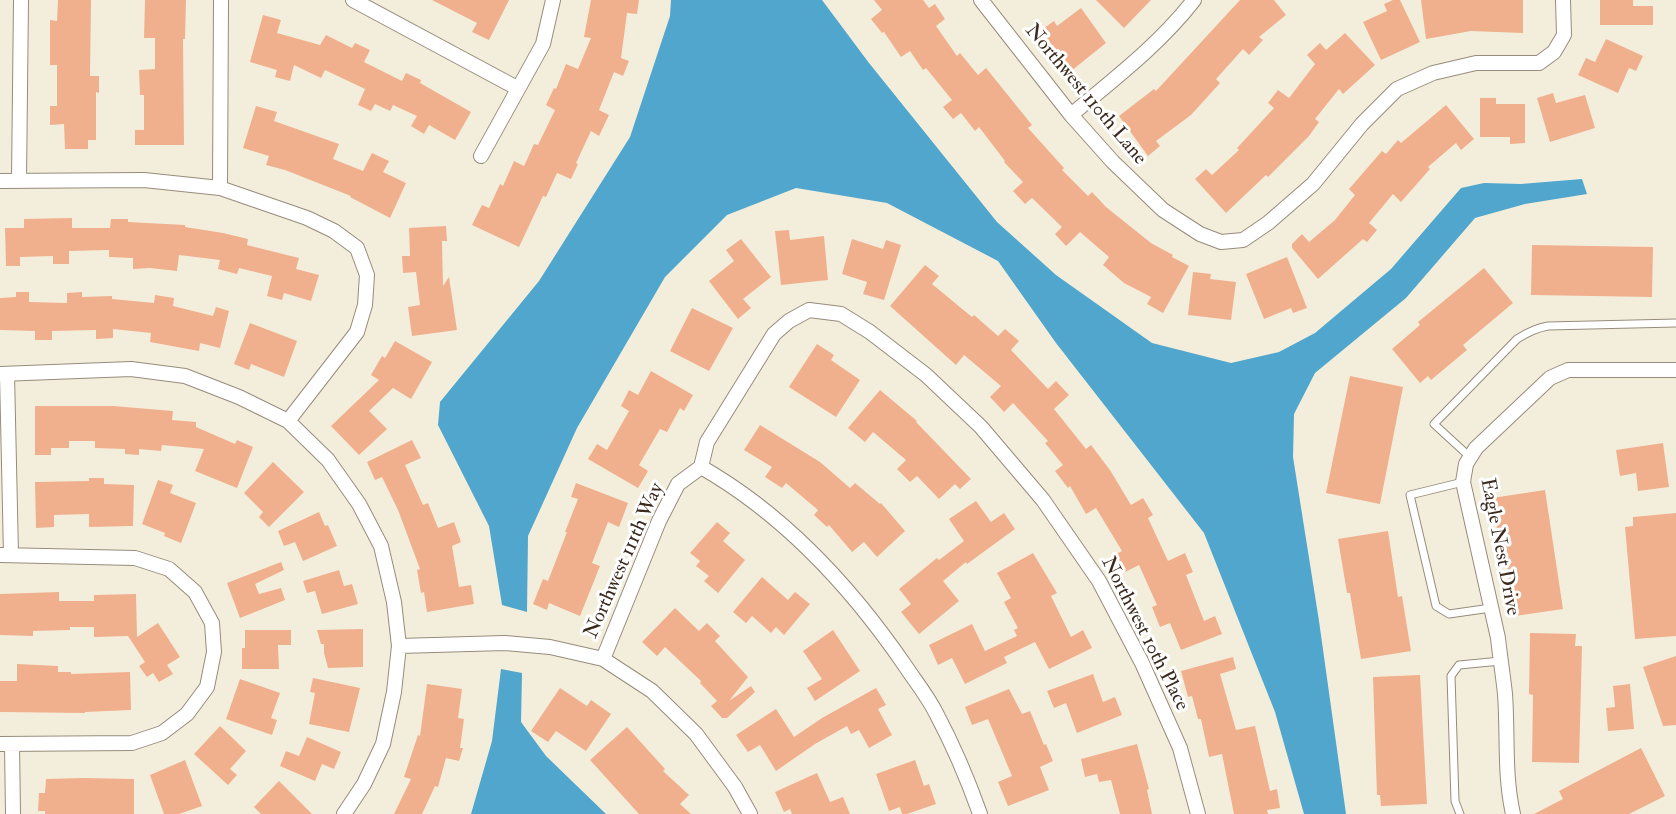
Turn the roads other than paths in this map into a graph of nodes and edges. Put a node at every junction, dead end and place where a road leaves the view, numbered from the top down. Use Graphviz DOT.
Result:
graph roads {
  1 [pos="21,0"];
  2 [pos="221,0"];
  3 [pos="353,0"];
  4 [pos="554,0"];
  5 [pos="981,0"];
  6 [pos="1194,0"];
  7 [pos="1563,0"];
  8 [pos="517,88"];
  9 [pos="1071,115"];
  10 [pos="481,156"];
  11 [pos="19,180"];
  12 [pos="0,181"];
  13 [pos="220,188"];
  14 [pos="1676,323"];
  15 [pos="1676,370"];
  16 [pos="4,374"];
  17 [pos="288,421"];
  18 [pos="1470,457"];
  19 [pos="701,467"];
  20 [pos="1463,482"];
  21 [pos="6,555"];
  22 [pos="1491,608"];
  23 [pos="399,646"];
  24 [pos="603,659"];
  25 [pos="1500,661"];
  26 [pos="6,744"];
  27 [pos="13,814"];
  28 [pos="344,814"];
  29 [pos="750,814"];
  30 [pos="980,814"];
  31 [pos="1198,814"];
  32 [pos="1460,814"];
  33 [pos="1513,814"];
  1 -- 11 [label="street"];
  2 -- 13 [label="street"];
  3 -- 8 [label="street"];
  4 -- 8 [label="street"];
  5 -- 9 [label="street, Northwest 110th Lane"];
  6 -- 9 [label="street"];
  7 -- 9 [label="street, Northwest 110th Lane"];
  8 -- 10 [label="street"];
  11 -- 12 [label="street"];
  11 -- 13 [label="street"];
  13 -- 17 [label="street"];
  14 -- 18 [label="lane"];
  15 -- 18 [label="street, Eagle Nest Drive"];
  16 -- 17 [label="street"];
  16 -- 21 [label="street"];
  17 -- 23 [label="street"];
  18 -- 20 [label="street, Eagle Nest Drive"];
  19 -- 24 [label="street, Northwest 111th Way"];
  19 -- 30 [label="street"];
  19 -- 31 [label="street, Northwest 10th Place"];
  20 -- 22 [label="street, Eagle Nest Drive"];
  20 -- 22 [label="lane"];
  21 -- 26 [label="street"];
  22 -- 25 [label="street, Eagle Nest Drive"];
  23 -- 24 [label="street"];
  23 -- 28 [label="street"];
  24 -- 29 [label="street"];
  25 -- 32 [label="lane"];
  25 -- 33 [label="street, Eagle Nest Drive"];
  26 -- 27 [label="street"];
}
